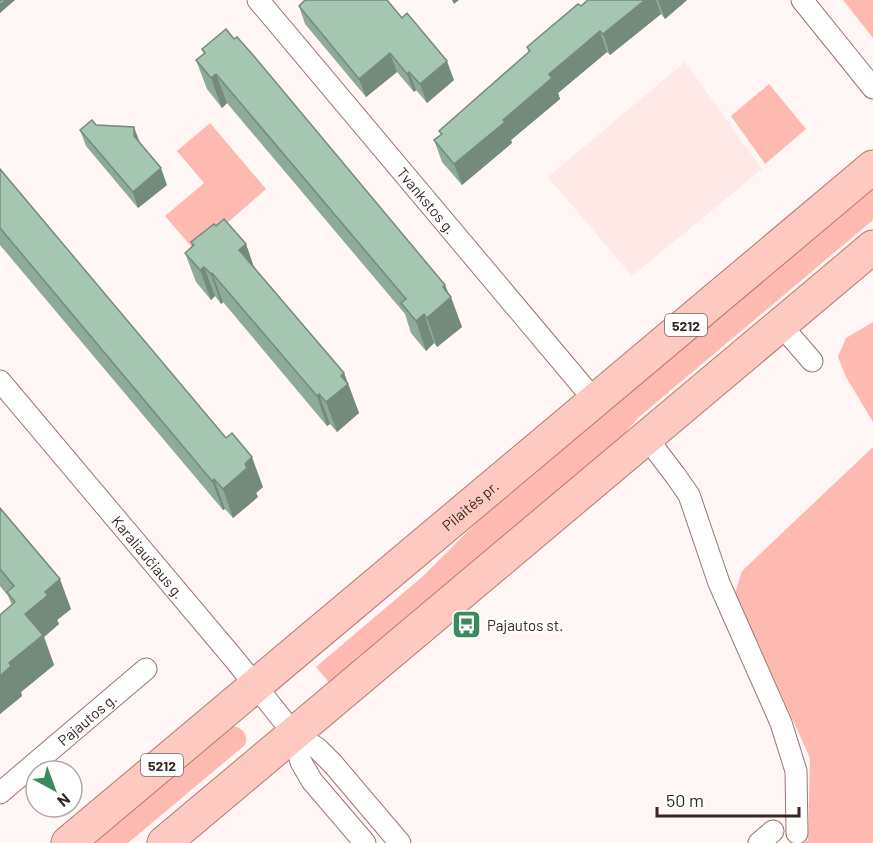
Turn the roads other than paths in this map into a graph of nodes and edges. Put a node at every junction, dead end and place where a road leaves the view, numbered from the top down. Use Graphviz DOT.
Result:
graph roads {
  1 [pos="258,0"];
  2 [pos="802,0"];
  3 [pos="873,88"];
  4 [pos="873,167"];
  5 [pos="873,247"];
  6 [pos="780,324"];
  7 [pos="812,361"];
  8 [pos="0,381"];
  9 [pos="595,401"];
  10 [pos="646,437"];
  11 [pos="146,669"];
  12 [pos="255,686"];
  13 [pos="294,734"];
  14 [pos="0,794"];
  15 [pos="797,833"];
  16 [pos="68,843"];
  17 [pos="164,843"];
  18 [pos="364,843"];
  19 [pos="400,843"];
  1 -- 9 [label="street, Tvankstos g."];
  2 -- 3 [label="street"];
  4 -- 9 [label="main road, Pilaitės pr. / 5212"];
  5 -- 6 [label="main road"];
  6 -- 7 [label="street"];
  6 -- 10 [label="main road"];
  8 -- 12 [label="street, Karaliaučiaus g."];
  9 -- 12 [label="main road, Pilaitės pr. / 5212"];
  10 -- 13 [label="main road"];
  10 -- 15 [label="street"];
  11 -- 14 [label="street, Pajautos g."];
  12 -- 13 [label="street, Karaliaučiaus g."];
  12 -- 16 [label="main road, Pilaitės pr. / 5212"];
  13 -- 17 [label="main road"];
  13 -- 18 [label="street, Karaliaučiaus g."];
  13 -- 19 [label="street, Karaliaučiaus g."];
}
